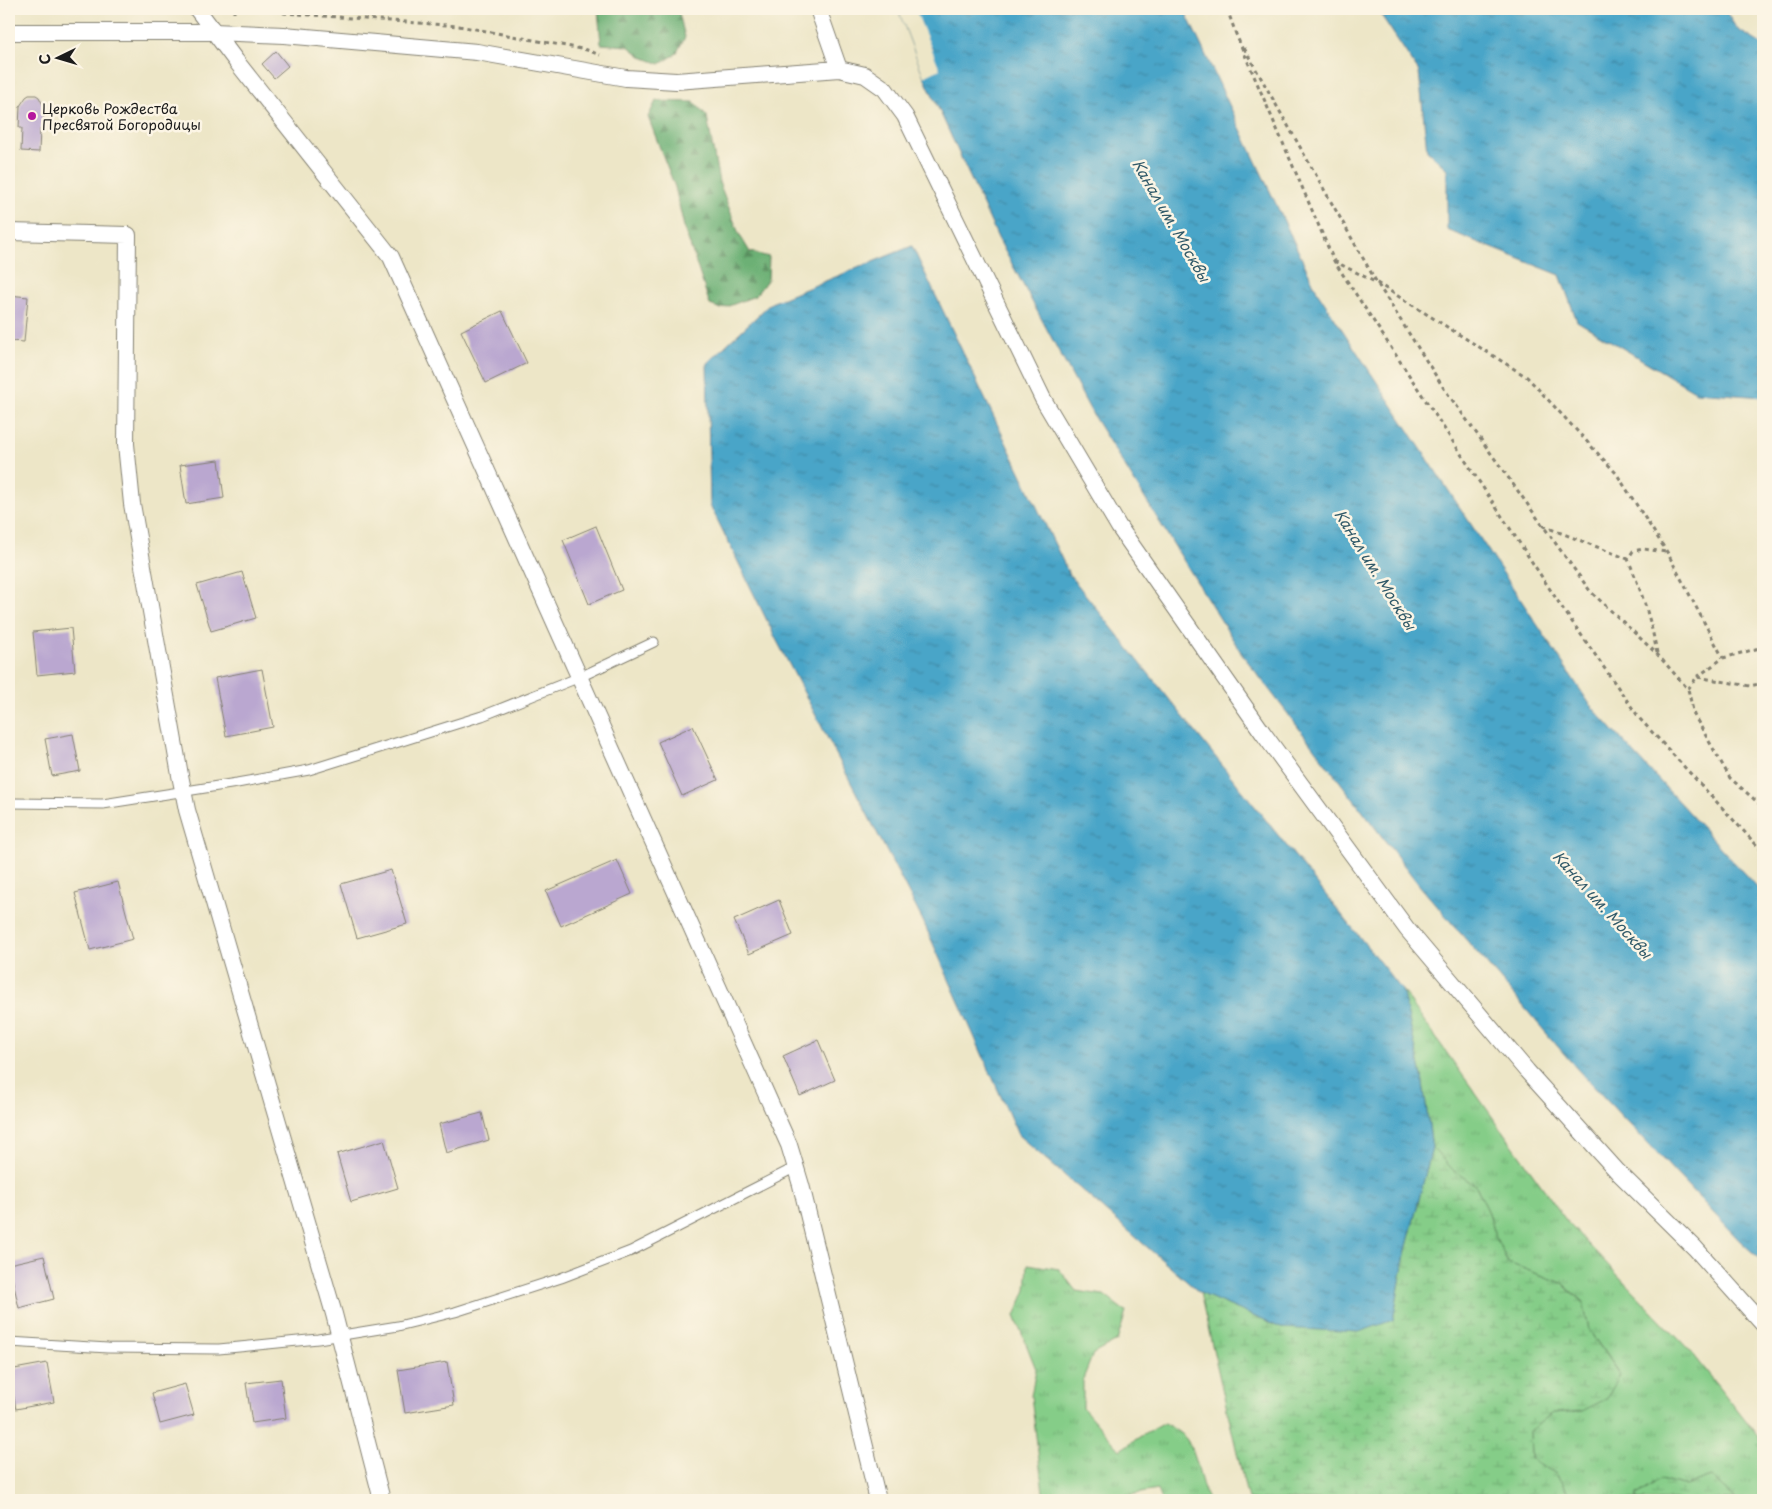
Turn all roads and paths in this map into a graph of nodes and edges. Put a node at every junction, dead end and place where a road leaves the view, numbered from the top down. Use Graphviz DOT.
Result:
graph roads {
  1 [pos="197,9"];
  2 [pos="818,9"];
  3 [pos="1227,9"];
  4 [pos="9,32"];
  5 [pos="214,32"];
  6 [pos="1235,32"];
  7 [pos="839,69"];
  8 [pos="9,232"];
  9 [pos="1334,261"];
  10 [pos="1376,284"];
  11 [pos="1543,526"];
  12 [pos="1667,552"];
  13 [pos="1628,559"];
  14 [pos="654,642"];
  15 [pos="1763,646"];
  16 [pos="1657,654"];
  17 [pos="1724,658"];
  18 [pos="580,677"];
  19 [pos="1697,677"];
  20 [pos="1763,683"];
  21 [pos="1688,689"];
  22 [pos="184,792"];
  23 [pos="9,803"];
  24 [pos="1763,807"];
  25 [pos="1763,852"];
  26 [pos="796,1167"];
  27 [pos="1763,1324"];
  28 [pos="340,1335"];
  29 [pos="9,1342"];
  30 [pos="382,1500"];
  31 [pos="878,1500"];
  1 -- 5 [label="street"];
  2 -- 7 [label="street"];
  3 -- 6 [label="path"];
  4 -- 5 [label="street"];
  5 -- 7 [label="street"];
  5 -- 18 [label="street"];
  6 -- 9 [label="path"];
  6 -- 10 [label="path"];
  7 -- 27 [label="street"];
  8 -- 22 [label="street"];
  9 -- 10 [label="path"];
  9 -- 25 [label="path"];
  10 -- 11 [label="path"];
  10 -- 12 [label="path"];
  11 -- 13 [label="path"];
  11 -- 16 [label="path"];
  12 -- 13 [label="path"];
  12 -- 17 [label="path"];
  13 -- 16 [label="path"];
  14 -- 18 [label="lane"];
  15 -- 17 [label="path"];
  16 -- 21 [label="path"];
  17 -- 19 [label="path"];
  18 -- 22 [label="lane"];
  18 -- 26 [label="street"];
  19 -- 20 [label="path"];
  19 -- 21 [label="path"];
  21 -- 24 [label="path"];
  22 -- 23 [label="lane"];
  22 -- 28 [label="street"];
  26 -- 28 [label="lane"];
  26 -- 31 [label="street"];
  28 -- 29 [label="lane"];
  28 -- 30 [label="street"];
}
